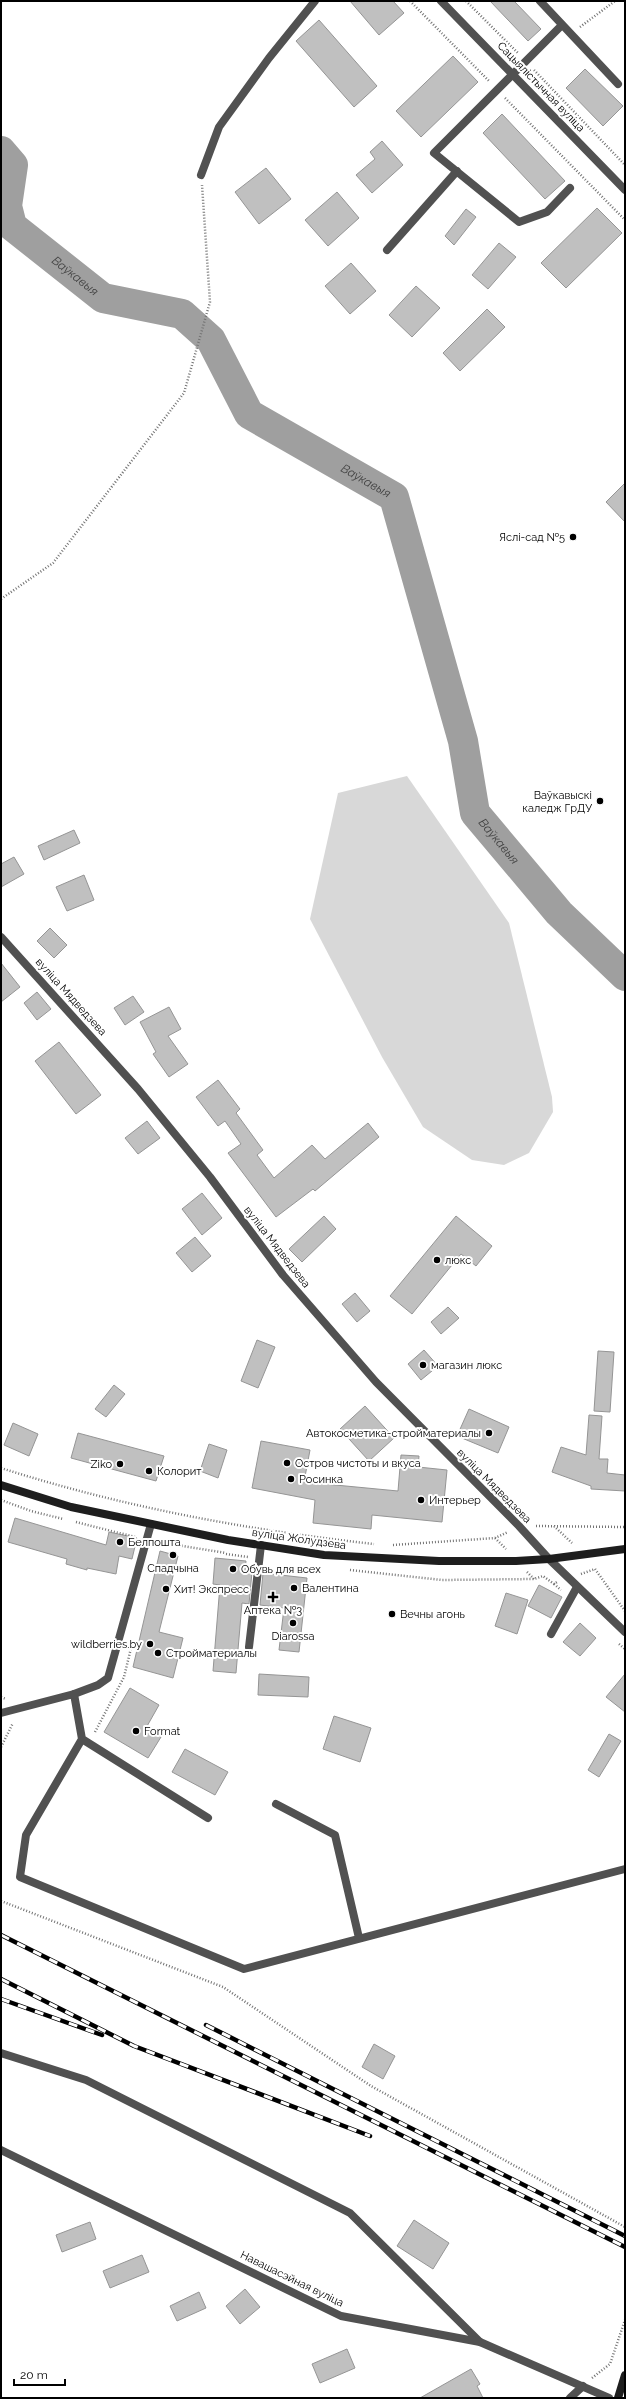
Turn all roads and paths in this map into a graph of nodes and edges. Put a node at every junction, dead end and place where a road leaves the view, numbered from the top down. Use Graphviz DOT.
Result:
graph roads {
  1 [pos="315,1"];
  2 [pos="410,1"];
  3 [pos="441,1"];
  4 [pos="466,1"];
  5 [pos="540,1"];
  6 [pos="615,1"];
  7 [pos="562,25"];
  8 [pos="575,30"];
  9 [pos="526,62"];
  10 [pos="514,74"];
  11 [pos="618,84"];
  12 [pos="498,90"];
  13 [pos="625,165"];
  14 [pos="457,171"];
  15 [pos="201,175"];
  16 [pos="570,188"];
  17 [pos="625,190"];
  18 [pos="625,220"];
  19 [pos="387,250"];
  20 [pos="1,599"];
  21 [pos="1,937"];
  22 [pos="1,1468"];
  23 [pos="1,1485"];
  24 [pos="151,1524"];
  25 [pos="554,1526"];
  26 [pos="625,1527"];
  27 [pos="496,1538"];
  28 [pos="380,1544"];
  29 [pos="261,1545"];
  30 [pos="388,1545"];
  31 [pos="625,1549"];
  32 [pos="549,1559"];
  33 [pos="595,1569"];
  34 [pos="577,1587"];
  35 [pos="625,1611"];
  36 [pos="625,1632"];
  37 [pos="551,1634"];
  38 [pos="249,1647"];
  39 [pos="74,1694"];
  40 [pos="21,1707"];
  41 [pos="1,1713"];
  42 [pos="82,1739"];
  43 [pos="1,1747"];
  44 [pos="276,1804"];
  45 [pos="208,1818"];
  46 [pos="625,1869"];
  47 [pos="1,1901"];
  48 [pos="359,1938"];
  49 [pos="1,2053"];
  50 [pos="1,2150"];
  51 [pos="625,2227"];
  52 [pos="625,2320"];
  53 [pos="480,2342"];
  54 [pos="625,2375"];
  55 [pos="584,2386"];
  56 [pos="570,2398"];
  57 [pos="609,2398"];
  58 [pos="618,2398"];
  1 -- 15 [label="street"];
  2 -- 12 [label="path"];
  3 -- 10 [label="street, Сацыялістычная вуліца"];
  4 -- 9 [label="path"];
  5 -- 7 [label="street"];
  6 -- 8 [label="path"];
  7 -- 9 [label="street"];
  7 -- 11 [label="street"];
  9 -- 10 [label="street"];
  9 -- 13 [label="path"];
  10 -- 12 [label="street"];
  10 -- 17 [label="street, Сацыялістычная вуліца"];
  12 -- 14 [label="street"];
  12 -- 18 [label="path"];
  14 -- 16 [label="street"];
  14 -- 19 [label="street"];
  15 -- 20 [label="path"];
  21 -- 32 [label="street, вуліца Мядведзева"];
  22 -- 28 [label="path"];
  23 -- 24 [label="main road, вуліца Жолудзева"];
  24 -- 29 [label="main road, вуліца Жолудзева"];
  24 -- 39 [label="street"];
  25 -- 26 [label="path"];
  27 -- 30 [label="path"];
  29 -- 32 [label="main road, вуліца Жолудзева"];
  29 -- 38 [label="street"];
  31 -- 32 [label="main road, вуліца Жолудзева"];
  32 -- 34 [label="street, вуліца Мядведзева"];
  33 -- 35 [label="path"];
  34 -- 36 [label="street, вуліца Мядведзева"];
  34 -- 37 [label="street"];
  39 -- 40 [label="street"];
  39 -- 42 [label="street"];
  40 -- 41 [label="street"];
  40 -- 43 [label="path"];
  42 -- 45 [label="street"];
  42 -- 48 [label="street"];
  44 -- 48 [label="street"];
  46 -- 48 [label="street"];
  47 -- 51 [label="path"];
  49 -- 53 [label="street"];
  50 -- 53 [label="street, Навашасэйная вуліца"];
  52 -- 55 [label="path"];
  53 -- 55 [label="street, Навашасэйная вуліца"];
  54 -- 58 [label="main road"];
  55 -- 56 [label="street"];
  55 -- 57 [label="street, Навашасэйная вуліца"];
}
